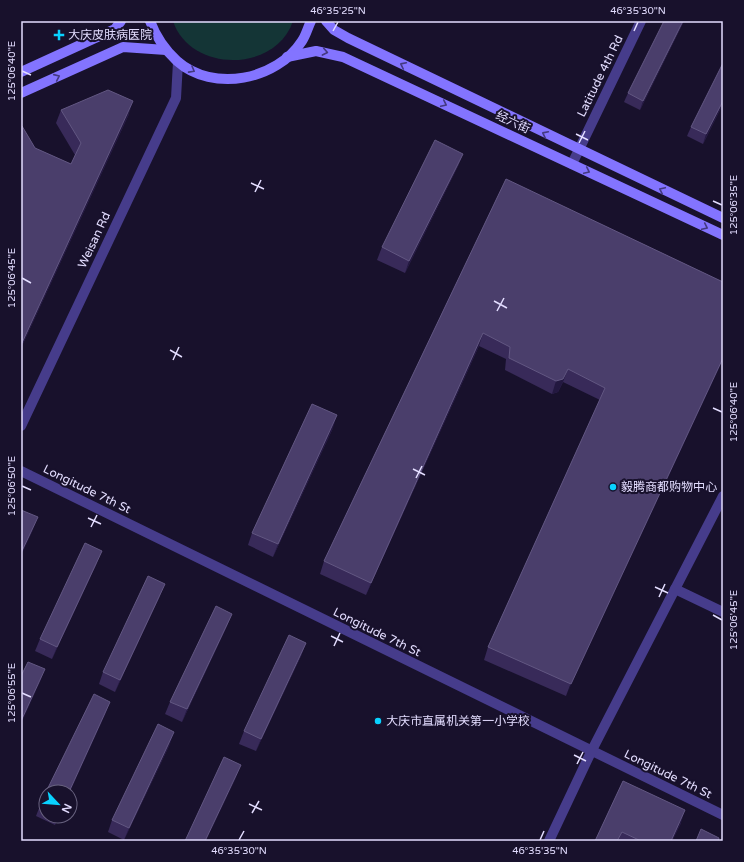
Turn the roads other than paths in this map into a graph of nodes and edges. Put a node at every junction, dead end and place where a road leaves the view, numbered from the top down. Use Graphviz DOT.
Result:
graph roads {
  1 [pos="120,21"];
  2 [pos="150,21"];
  3 [pos="311,21"];
  4 [pos="326,21"];
  5 [pos="641,21"];
  6 [pos="166,50"];
  7 [pos="287,57"];
  8 [pos="178,62"];
  9 [pos="21,72"];
  10 [pos="21,93"];
  11 [pos="578,150"];
  12 [pos="572,164"];
  13 [pos="723,218"];
  14 [pos="723,235"];
  15 [pos="21,426"];
  16 [pos="21,471"];
  17 [pos="723,496"];
  18 [pos="675,589"];
  19 [pos="723,612"];
  20 [pos="591,752"];
  21 [pos="723,815"];
  22 [pos="549,841"];
  1 -- 9 [label="main road"];
  2 -- 6 [label="main road"];
  3 -- 7 [label="main road"];
  11 -- 4 [label="main road, 经六街, one-way"];
  5 -- 11 [label="street, Latitude 4th Rd"];
  6 -- 8 [label="main road"];
  10 -- 6 [label="main road, one-way"];
  8 -- 7 [label="main road, one-way"];
  7 -- 12 [label="main road, 经六街, one-way"];
  8 -- 15 [label="street, Weisan Rd"];
  11 -- 12 [label="street, Latitude 4th Rd"];
  13 -- 11 [label="main road, 经六街, one-way"];
  12 -- 14 [label="main road, 经六街, one-way"];
  16 -- 20 [label="street, Longitude 7th St"];
  17 -- 18 [label="street"];
  18 -- 19 [label="street"];
  18 -- 20 [label="street"];
  20 -- 21 [label="street, Longitude 7th St"];
  20 -- 22 [label="street"];
}
